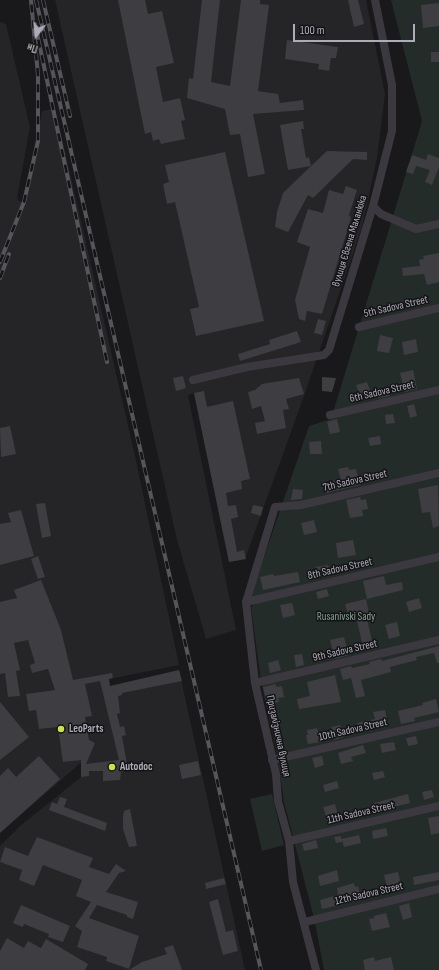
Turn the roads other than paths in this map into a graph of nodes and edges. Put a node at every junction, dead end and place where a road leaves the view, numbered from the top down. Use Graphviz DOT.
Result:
graph roads {
  1 [pos="375,0"];
  2 [pos="373,206"];
  3 [pos="439,224"];
  4 [pos="439,308"];
  5 [pos="359,327"];
  6 [pos="192,380"];
  7 [pos="439,390"];
  8 [pos="330,415"];
  9 [pos="439,473"];
  10 [pos="275,507"];
  11 [pos="439,557"];
  12 [pos="246,602"];
  13 [pos="439,640"];
  14 [pos="255,683"];
  15 [pos="439,722"];
  16 [pos="272,760"];
  17 [pos="439,806"];
  18 [pos="289,841"];
  19 [pos="439,889"];
  20 [pos="305,922"];
  21 [pos="316,970"];
  1 -- 2 [label="street, вулиця Євгена Маланюка"];
  2 -- 3 [label="street"];
  2 -- 6 [label="street, вулиця Євгена Маланюка"];
  4 -- 5 [label="street, 5th Sadova Street"];
  7 -- 8 [label="street, 6th Sadova Street"];
  9 -- 10 [label="street, 7th Sadova Street"];
  10 -- 12 [label="street, Призалізнична вулиця"];
  11 -- 12 [label="street, 8th Sadova Street"];
  12 -- 14 [label="street, Призалізнична вулиця"];
  13 -- 14 [label="street, 9th Sadova Street"];
  14 -- 16 [label="street, Призалізнична вулиця"];
  15 -- 16 [label="street, 10th Sadova Street"];
  16 -- 18 [label="street, Призалізнична вулиця"];
  17 -- 18 [label="street, 11th Sadova Street"];
  18 -- 20 [label="street, Призалізнична вулиця"];
  19 -- 20 [label="street, 12th Sadova Street"];
  20 -- 21 [label="street, Призалізнична вулиця"];
}
